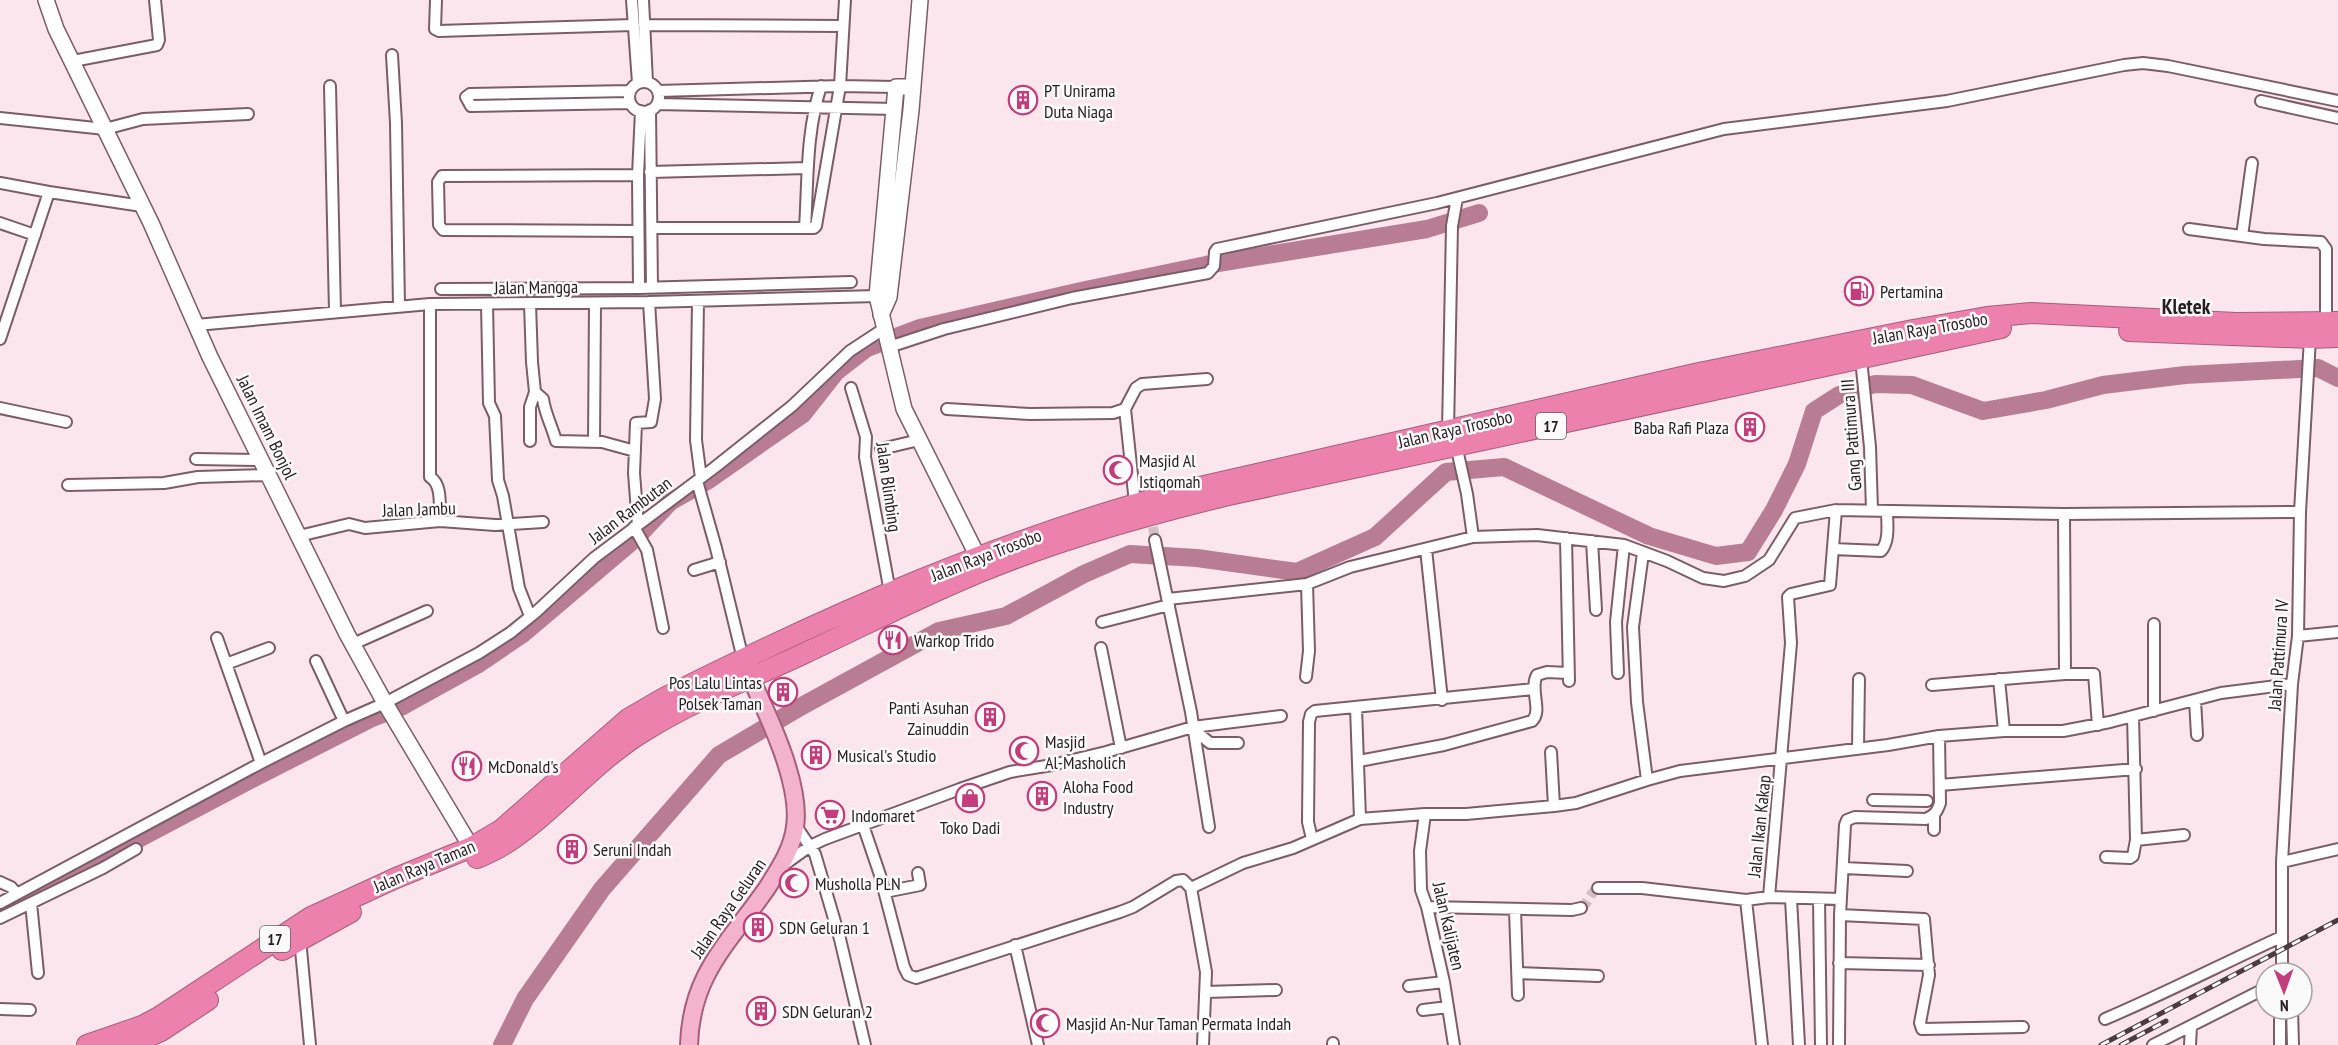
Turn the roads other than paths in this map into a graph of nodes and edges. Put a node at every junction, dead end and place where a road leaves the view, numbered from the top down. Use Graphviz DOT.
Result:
graph roads {
  1 [pos="46,0"];
  2 [pos="155,0"];
  3 [pos="436,0"];
  4 [pos="632,0"];
  5 [pos="644,0"];
  6 [pos="845,0"];
  7 [pos="920,0"];
  8 [pos="638,25"];
  9 [pos="843,26"];
  10 [pos="392,55"];
  11 [pos="73,61"];
  12 [pos="330,86"];
  13 [pos="821,86"];
  14 [pos="840,86"];
  15 [pos="896,87"];
  16 [pos="913,87"];
  17 [pos="636,90"];
  18 [pos="658,91"];
  19 [pos="2290,100"];
  20 [pos="2260,101"];
  21 [pos="2338,101"];
  22 [pos="814,106"];
  23 [pos="835,106"];
  24 [pos="650,109"];
  25 [pos="903,109"];
  26 [pos="248,114"];
  27 [pos="0,118"];
  28 [pos="2338,118"];
  29 [pos="105,129"];
  30 [pos="2252,163"];
  31 [pos="807,168"];
  32 [pos="650,172"];
  33 [pos="638,175"];
  34 [pos="0,183"];
  35 [pos="49,192"];
  36 [pos="1457,198"];
  37 [pos="142,206"];
  38 [pos="0,223"];
  39 [pos="652,228"];
  40 [pos="805,228"];
  41 [pos="2189,229"];
  42 [pos="638,231"];
  43 [pos="35,235"];
  44 [pos="2242,236"];
  45 [pos="851,282"];
  46 [pos="639,288"];
  47 [pos="652,288"];
  48 [pos="441,289"];
  49 [pos="877,296"];
  50 [pos="698,301"];
  51 [pos="649,302"];
  52 [pos="595,303"];
  53 [pos="430,304"];
  54 [pos="487,304"];
  55 [pos="530,304"];
  56 [pos="399,306"];
  57 [pos="335,312"];
  58 [pos="196,325"];
  59 [pos="2334,328"];
  60 [pos="886,334"];
  61 [pos="0,339"];
  62 [pos="2309,348"];
  63 [pos="1862,365"];
  64 [pos="1708,371"];
  65 [pos="1207,379"];
  66 [pos="851,388"];
  67 [pos="1713,391"];
  68 [pos="536,392"];
  69 [pos="0,408"];
  70 [pos="1125,409"];
  71 [pos="947,410"];
  72 [pos="66,423"];
  73 [pos="919,440"];
  74 [pos="530,441"];
  75 [pos="594,441"];
  76 [pos="1454,445"];
  77 [pos="881,449"];
  78 [pos="635,451"];
  79 [pos="196,459"];
  80 [pos="262,460"];
  81 [pos="269,475"];
  82 [pos="699,483"];
  83 [pos="68,485"];
  84 [pos="1836,510"];
  85 [pos="1872,510"];
  86 [pos="1887,511"];
  87 [pos="2300,512"];
  88 [pos="2064,514"];
  89 [pos="1146,515"];
  90 [pos="440,521"];
  91 [pos="543,522"];
  92 [pos="507,524"];
  93 [pos="638,530"];
  94 [pos="299,536"];
  95 [pos="1473,537"];
  96 [pos="1566,538"];
  97 [pos="1592,541"];
  98 [pos="1155,542"];
  99 [pos="1624,545"];
  100 [pos="1426,549"];
  101 [pos="1833,549"];
  102 [pos="1643,553"];
  103 [pos="978,557"];
  104 [pos="720,562"];
  105 [pos="694,570"];
  106 [pos="1302,585"];
  107 [pos="890,592"];
  108 [pos="1169,602"];
  109 [pos="1596,610"];
  110 [pos="427,611"];
  111 [pos="530,616"];
  112 [pos="1102,622"];
  113 [pos="2154,624"];
  114 [pos="663,628"];
  115 [pos="2338,632"];
  116 [pos="2298,636"];
  117 [pos="217,638"];
  118 [pos="353,644"];
  119 [pos="269,648"];
  120 [pos="1101,648"];
  121 [pos="316,661"];
  122 [pos="226,664"];
  123 [pos="747,668"];
  124 [pos="1618,673"];
  125 [pos="2065,674"];
  126 [pos="1306,677"];
  127 [pos="1859,680"];
  128 [pos="1999,680"];
  129 [pos="2292,684"];
  130 [pos="1932,685"];
  131 [pos="1534,689"];
  132 [pos="1442,700"];
  133 [pos="2194,700"];
  134 [pos="1356,707"];
  135 [pos="389,710"];
  136 [pos="2154,711"];
  137 [pos="1281,716"];
  138 [pos="2133,716"];
  139 [pos="344,721"];
  140 [pos="2098,724"];
  141 [pos="1193,728"];
  142 [pos="2004,731"];
  143 [pos="2197,735"];
  144 [pos="1939,736"];
  145 [pos="1238,743"];
  146 [pos="1121,748"];
  147 [pos="1858,748"];
  148 [pos="1551,752"];
  149 [pos="1783,757"];
  150 [pos="1359,761"];
  151 [pos="261,763"];
  152 [pos="2136,769"];
  153 [pos="1647,780"];
  154 [pos="1940,789"];
  155 [pos="1874,800"];
  156 [pos="1927,801"];
  157 [pos="1554,806"];
  158 [pos="1425,814"];
  159 [pos="1934,815"];
  160 [pos="1360,819"];
  161 [pos="1918,819"];
  162 [pos="863,825"];
  163 [pos="796,826"];
  164 [pos="1209,826"];
  165 [pos="1934,830"];
  166 [pos="2184,835"];
  167 [pos="2136,840"];
  168 [pos="1309,841"];
  169 [pos="810,846"];
  170 [pos="136,849"];
  171 [pos="2338,849"];
  172 [pos="475,853"];
  173 [pos="2106,857"];
  174 [pos="2282,862"];
  175 [pos="782,866"];
  176 [pos="1844,868"];
  177 [pos="1907,871"];
  178 [pos="918,873"];
  179 [pos="70,875"];
  180 [pos="0,882"];
  181 [pos="1191,888"];
  182 [pos="1598,888"];
  183 [pos="885,892"];
  184 [pos="17,894"];
  185 [pos="1769,897"];
  186 [pos="1841,898"];
  187 [pos="1791,899"];
  188 [pos="1819,899"];
  189 [pos="1746,900"];
  190 [pos="0,903"];
  191 [pos="31,903"];
  192 [pos="1427,907"];
  193 [pos="1581,908"];
  194 [pos="1515,910"];
  195 [pos="1840,915"];
  196 [pos="0,918"];
  197 [pos="2281,937"];
  198 [pos="300,939"];
  199 [pos="1015,945"];
  200 [pos="2282,961"];
  201 [pos="1839,963"];
  202 [pos="1929,965"];
  203 [pos="38,973"];
  204 [pos="1518,973"];
  205 [pos="1598,976"];
  206 [pos="1444,982"];
  207 [pos="1409,986"];
  208 [pos="1276,990"];
  209 [pos="1206,992"];
  210 [pos="1518,994"];
  211 [pos="2254,994"];
  212 [pos="1448,1007"];
  213 [pos="0,1009"];
  214 [pos="30,1010"];
  215 [pos="1423,1010"];
  216 [pos="2105,1019"];
  217 [pos="2280,1021"];
  218 [pos="2292,1021"];
  219 [pos="2023,1027"];
  220 [pos="2191,1027"];
  221 [pos="87,1045"];
  222 [pos="130,1045"];
  223 [pos="310,1045"];
  224 [pos="689,1045"];
  225 [pos="865,1045"];
  226 [pos="1038,1045"];
  227 [pos="1203,1045"];
  228 [pos="1454,1045"];
  229 [pos="1762,1045"];
  230 [pos="1799,1045"];
  231 [pos="1821,1045"];
  232 [pos="1839,1045"];
  233 [pos="2153,1045"];
  234 [pos="2190,1045"];
  235 [pos="2280,1045"];
  236 [pos="2293,1045"];
  1 -- 11 [label="street, Jalan Imam Bonjol"];
  2 -- 11 [label="street"];
  3 -- 8 [label="street"];
  4 -- 8 [label="street"];
  5 -- 8 [label="street"];
  6 -- 9 [label="street"];
  7 -- 16 [label="street"];
  8 -- 9 [label="street"];
  8 -- 17 [label="street"];
  9 -- 14 [label="street"];
  10 -- 56 [label="street"];
  11 -- 29 [label="street, Jalan Imam Bonjol"];
  12 -- 57 [label="street"];
  13 -- 14 [label="street"];
  13 -- 18 [label="street"];
  13 -- 22 [label="street"];
  14 -- 15 [label="street"];
  14 -- 23 [label="street"];
  15 -- 16 [label="street"];
  15 -- 25 [label="street"];
  16 -- 25 [label="street"];
  17 -- 17 [label="street"];
  17 -- 18 [label="street"];
  17 -- 24 [label="street"];
  18 -- 24 [label="street"];
  19 -- 20 [label="street"];
  19 -- 21 [label="street"];
  19 -- 28 [label="street"];
  19 -- 36 [label="street"];
  22 -- 23 [label="street"];
  22 -- 24 [label="street"];
  22 -- 31 [label="street"];
  23 -- 25 [label="street"];
  23 -- 40 [label="street"];
  24 -- 32 [label="street"];
  24 -- 33 [label="street"];
  25 -- 49 [label="street"];
  25 -- 60 [label="street"];
  26 -- 29 [label="street"];
  27 -- 29 [label="street"];
  29 -- 37 [label="street, Jalan Imam Bonjol"];
  30 -- 44 [label="street"];
  31 -- 32 [label="street"];
  31 -- 40 [label="street"];
  32 -- 39 [label="street"];
  33 -- 42 [label="street"];
  33 -- 42 [label="street"];
  34 -- 35 [label="street"];
  35 -- 37 [label="street"];
  35 -- 43 [label="street"];
  36 -- 60 [label="street, Jalan Rambutan"];
  36 -- 76 [label="street"];
  37 -- 58 [label="street, Jalan Imam Bonjol"];
  38 -- 43 [label="street"];
  39 -- 40 [label="street"];
  39 -- 47 [label="street"];
  41 -- 44 [label="street"];
  42 -- 46 [label="street"];
  43 -- 61 [label="street"];
  44 -- 59 [label="street"];
  45 -- 47 [label="street"];
  46 -- 47 [label="street"];
  46 -- 48 [label="street"];
  49 -- 50 [label="street, Jalan Mangga"];
  49 -- 60 [label="street"];
  50 -- 51 [label="street, Jalan Mangga"];
  50 -- 82 [label="street"];
  51 -- 52 [label="street, Jalan Mangga"];
  51 -- 78 [label="street"];
  52 -- 55 [label="street, Jalan Mangga"];
  52 -- 75 [label="street"];
  53 -- 54 [label="street, Jalan Mangga"];
  53 -- 56 [label="street, Jalan Mangga"];
  53 -- 90 [label="street"];
  54 -- 55 [label="street, Jalan Mangga"];
  54 -- 92 [label="street"];
  55 -- 68 [label="street"];
  56 -- 57 [label="street, Jalan Mangga"];
  57 -- 58 [label="street, Jalan Mangga"];
  58 -- 80 [label="street, Jalan Imam Bonjol"];
  59 -- 62 [label="highway, Jalan Raya Trosobo / 17"];
  59 -- 64 [label="highway, Jalan Raya Trosobo / 17"];
  60 -- 73 [label="street"];
  60 -- 82 [label="street, Jalan Rambutan"];
  62 -- 63 [label="highway, Jalan Raya Trosobo / 17"];
  62 -- 87 [label="street, Jalan Pattimura IV"];
  63 -- 67 [label="highway, Jalan Raya Trosobo / 17"];
  63 -- 85 [label="street, Gang Pattimura III"];
  64 -- 67 [label="highway"];
  64 -- 76 [label="highway, Jalan Raya Trosobo / 17"];
  65 -- 70 [label="street"];
  66 -- 107 [label="street, Jalan Blimbing"];
  67 -- 76 [label="highway, Jalan Raya Trosobo / 17"];
  68 -- 74 [label="street"];
  68 -- 75 [label="street"];
  69 -- 72 [label="street"];
  70 -- 71 [label="street"];
  70 -- 89 [label="street"];
  73 -- 77 [label="street"];
  73 -- 103 [label="street"];
  75 -- 78 [label="street"];
  76 -- 89 [label="highway, Jalan Raya Trosobo / 17"];
  76 -- 95 [label="street"];
  78 -- 93 [label="street"];
  79 -- 80 [label="street"];
  80 -- 81 [label="street, Jalan Imam Bonjol"];
  81 -- 83 [label="street"];
  81 -- 94 [label="street, Jalan Imam Bonjol"];
  82 -- 93 [label="street, Jalan Rambutan"];
  82 -- 104 [label="street"];
  84 -- 85 [label="street"];
  84 -- 101 [label="street"];
  84 -- 102 [label="street"];
  85 -- 86 [label="street"];
  86 -- 88 [label="street"];
  86 -- 101 [label="street"];
  87 -- 88 [label="street"];
  87 -- 116 [label="street, Jalan Pattimura IV"];
  88 -- 125 [label="street"];
  89 -- 103 [label="highway, Jalan Raya Trosobo / 17"];
  89 -- 123 [label="highway, Jalan Raya Trosobo / 17"];
  90 -- 92 [label="street, Jalan Jambu"];
  90 -- 94 [label="street, Jalan Jambu"];
  91 -- 92 [label="street, Jalan Jambu"];
  92 -- 111 [label="street"];
  93 -- 111 [label="street, Jalan Rambutan"];
  93 -- 114 [label="street"];
  94 -- 118 [label="street, Jalan Imam Bonjol"];
  95 -- 96 [label="street"];
  95 -- 100 [label="street"];
  96 -- 97 [label="street"];
  96 -- 131 [label="street"];
  97 -- 99 [label="street"];
  97 -- 109 [label="street"];
  98 -- 108 [label="street"];
  99 -- 102 [label="street"];
  99 -- 124 [label="street"];
  100 -- 106 [label="street"];
  100 -- 132 [label="street"];
  101 -- 149 [label="street, Jalan Ikan Kakap"];
  102 -- 153 [label="street"];
  103 -- 107 [label="highway, Jalan Raya Trosobo / 17"];
  104 -- 105 [label="street"];
  104 -- 123 [label="street"];
  106 -- 108 [label="street"];
  106 -- 126 [label="street"];
  107 -- 123 [label="highway, Jalan Raya Trosobo / 17"];
  108 -- 112 [label="street"];
  108 -- 141 [label="street"];
  110 -- 118 [label="street"];
  111 -- 135 [label="street, Jalan Rambutan"];
  113 -- 136 [label="street"];
  115 -- 116 [label="street"];
  116 -- 129 [label="street, Jalan Pattimura IV"];
  117 -- 122 [label="street"];
  118 -- 135 [label="street, Jalan Imam Bonjol"];
  119 -- 122 [label="street"];
  120 -- 146 [label="street"];
  121 -- 139 [label="street"];
  122 -- 151 [label="street"];
  123 -- 163 [label="main road, Jalan Raya Geluran"];
  123 -- 172 [label="highway, Jalan Raya Taman / 17"];
  125 -- 128 [label="street"];
  125 -- 140 [label="street"];
  127 -- 147 [label="street"];
  128 -- 130 [label="street"];
  128 -- 142 [label="street"];
  129 -- 133 [label="street"];
  129 -- 174 [label="street, Jalan Pattimura IV"];
  131 -- 132 [label="street"];
  131 -- 150 [label="street"];
  132 -- 134 [label="street"];
  133 -- 136 [label="street"];
  133 -- 143 [label="street"];
  134 -- 150 [label="street"];
  134 -- 168 [label="street"];
  135 -- 139 [label="street, Jalan Rambutan"];
  135 -- 172 [label="street, Jalan Imam Bonjol"];
  136 -- 138 [label="street"];
  137 -- 141 [label="street"];
  138 -- 140 [label="street"];
  138 -- 152 [label="street"];
  139 -- 151 [label="street, Jalan Rambutan"];
  140 -- 142 [label="street"];
  141 -- 145 [label="street"];
  141 -- 146 [label="street"];
  141 -- 164 [label="street"];
  142 -- 144 [label="street"];
  144 -- 147 [label="street"];
  144 -- 154 [label="street"];
  146 -- 162 [label="street"];
  147 -- 149 [label="street"];
  148 -- 157 [label="street"];
  149 -- 153 [label="street"];
  149 -- 185 [label="street, Jalan Ikan Kakap"];
  150 -- 160 [label="street"];
  151 -- 179 [label="street, Jalan Rambutan"];
  152 -- 154 [label="street"];
  152 -- 167 [label="street"];
  153 -- 157 [label="street"];
  154 -- 156 [label="street"];
  154 -- 159 [label="street"];
  155 -- 156 [label="street"];
  156 -- 161 [label="street"];
  157 -- 158 [label="street"];
  158 -- 160 [label="street"];
  158 -- 192 [label="street, Jalan Kalijaten"];
  159 -- 161 [label="street"];
  159 -- 165 [label="street"];
  160 -- 168 [label="street"];
  161 -- 176 [label="street"];
  162 -- 169 [label="street"];
  162 -- 183 [label="street"];
  163 -- 169 [label="street"];
  163 -- 175 [label="main road, Jalan Raya Geluran"];
  166 -- 167 [label="street"];
  167 -- 173 [label="street"];
  168 -- 181 [label="street"];
  169 -- 175 [label="street"];
  169 -- 225 [label="street"];
  170 -- 179 [label="street"];
  171 -- 174 [label="street"];
  172 -- 198 [label="highway, Jalan Raya Taman / 17"];
  172 -- 221 [label="highway, Jalan Raya Taman / 17"];
  174 -- 197 [label="street, Jalan Pattimura IV"];
  175 -- 224 [label="main road, Jalan Raya Geluran"];
  176 -- 177 [label="street"];
  176 -- 186 [label="street"];
  178 -- 183 [label="street"];
  179 -- 184 [label="street"];
  179 -- 191 [label="street"];
  180 -- 184 [label="street"];
  181 -- 199 [label="street"];
  181 -- 209 [label="street"];
  182 -- 189 [label="street"];
  183 -- 199 [label="street"];
  184 -- 190 [label="street"];
  185 -- 187 [label="street"];
  185 -- 189 [label="street"];
  186 -- 188 [label="street"];
  186 -- 195 [label="street"];
  187 -- 188 [label="street"];
  187 -- 230 [label="street"];
  188 -- 231 [label="street"];
  189 -- 229 [label="street"];
  191 -- 196 [label="street"];
  191 -- 203 [label="street"];
  192 -- 194 [label="street"];
  192 -- 206 [label="street, Jalan Kalijaten"];
  193 -- 194 [label="street"];
  194 -- 204 [label="street"];
  195 -- 201 [label="street"];
  195 -- 202 [label="street"];
  197 -- 200 [label="street, Jalan Pattimura IV"];
  197 -- 216 [label="street"];
  198 -- 222 [label="highway, Jalan Raya Taman / 17"];
  198 -- 223 [label="street"];
  199 -- 226 [label="street"];
  201 -- 202 [label="street"];
  201 -- 232 [label="street"];
  202 -- 219 [label="street"];
  204 -- 205 [label="street"];
  204 -- 210 [label="street"];
  206 -- 207 [label="street"];
  206 -- 212 [label="street, Jalan Kalijaten"];
  208 -- 209 [label="street"];
  209 -- 227 [label="street"];
  211 -- 220 [label="street"];
  212 -- 215 [label="street"];
  212 -- 228 [label="street, Jalan Kalijaten"];
  213 -- 214 [label="street"];
  217 -- 235 [label="street"];
  218 -- 236 [label="street"];
  220 -- 233 [label="street"];
  220 -- 234 [label="street"];
}
